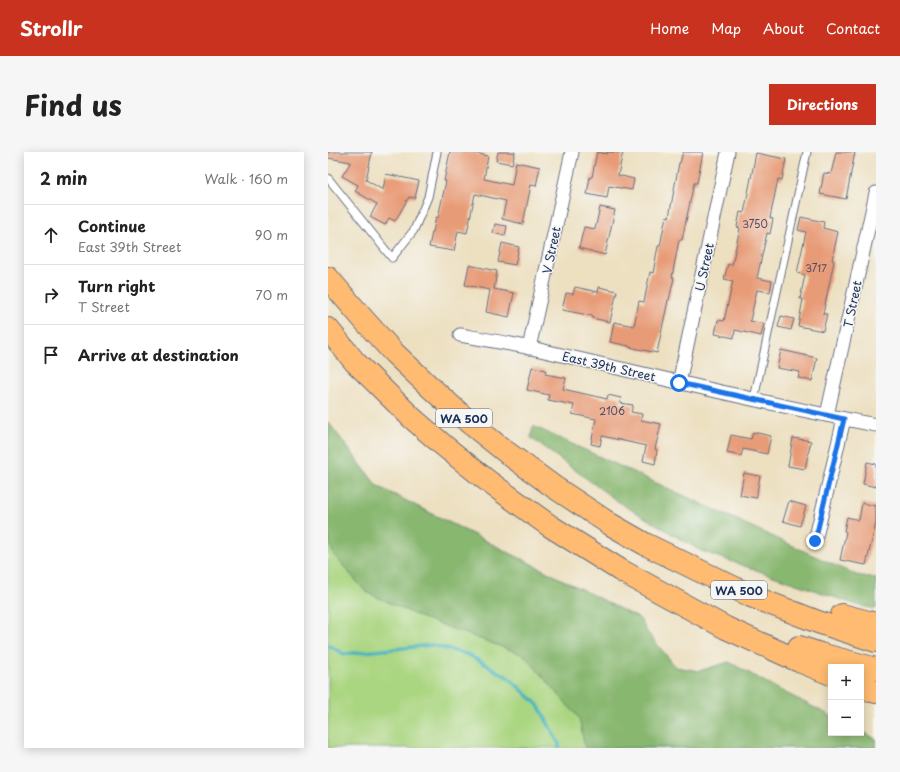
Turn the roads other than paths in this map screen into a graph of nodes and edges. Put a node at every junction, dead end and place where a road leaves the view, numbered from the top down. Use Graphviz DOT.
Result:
graph roads {
  1 [pos="437,152"];
  2 [pos="572,152"];
  3 [pos="728,152"];
  4 [pos="807,152"];
  5 [pos="328,178"];
  6 [pos="876,193"];
  7 [pos="331,280"];
  8 [pos="328,329"];
  9 [pos="460,335"];
  10 [pos="328,339"];
  11 [pos="529,348"];
  12 [pos="370,377"];
  13 [pos="679,383"];
  14 [pos="754,399"];
  15 [pos="827,415"];
  16 [pos="844,419"];
  17 [pos="876,425"];
  18 [pos="610,524"];
  19 [pos="815,541"];
  20 [pos="620,570"];
  21 [pos="876,624"];
  22 [pos="876,641"];
  23 [pos="876,670"];
  24 [pos="828,673"];
  25 [pos="864,688"];
  26 [pos="876,692"];
  1 -- 5 [label="lane"];
  2 -- 11 [label="street, V Street"];
  3 -- 13 [label="street, U Street"];
  4 -- 14 [label="lane"];
  6 -- 15 [label="street, T Street"];
  7 -- 18 [label="highway, WA 500"];
  8 -- 12 [label="highway, WA 500"];
  9 -- 11 [label="street, East 39th Street"];
  10 -- 12 [label="highway"];
  11 -- 13 [label="street, East 39th Street"];
  12 -- 20 [label="highway, WA 500"];
  13 -- 14 [label="street, East 39th Street"];
  14 -- 15 [label="street, East 39th Street"];
  15 -- 16 [label="street, East 39th Street"];
  16 -- 17 [label="street, East 39th Street"];
  16 -- 19 [label="street"];
  18 -- 21 [label="highway"];
  18 -- 22 [label="highway, WA 500"];
  20 -- 23 [label="highway, WA 500"];
  20 -- 24 [label="highway"];
  25 -- 26 [label="highway"];
}
